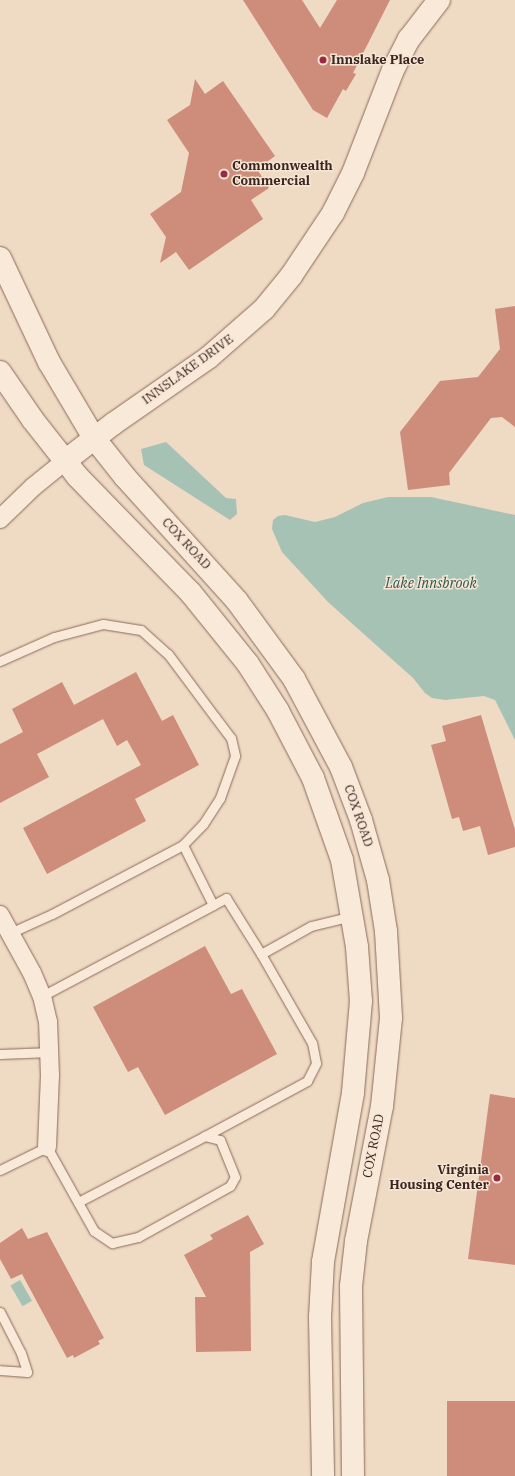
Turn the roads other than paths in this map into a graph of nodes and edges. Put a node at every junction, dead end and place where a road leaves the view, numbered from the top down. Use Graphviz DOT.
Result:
graph roads {
  1 [pos="439,0"];
  2 [pos="0,258"];
  3 [pos="0,372"];
  4 [pos="94,438"];
  5 [pos="64,461"];
  6 [pos="0,520"];
  7 [pos="0,662"];
  8 [pos="182,845"];
  9 [pos="213,906"];
  10 [pos="0,915"];
  11 [pos="353,916"];
  12 [pos="10,933"];
  13 [pos="261,954"];
  14 [pos="42,996"];
  15 [pos="50,1052"];
  16 [pos="0,1054"];
  17 [pos="205,1136"];
  18 [pos="47,1147"];
  19 [pos="0,1170"];
  20 [pos="78,1202"];
  21 [pos="0,1312"];
  22 [pos="0,1370"];
  23 [pos="323,1476"];
  24 [pos="353,1476"];
  1 -- 4 [label="main road, INNSLAKE DRIVE"];
  2 -- 4 [label="main road, COX ROAD"];
  3 -- 5 [label="main road"];
  4 -- 5 [label="main road, INNSLAKE DRIVE"];
  4 -- 24 [label="main road, COX ROAD"];
  5 -- 6 [label="street, INNSLAKE DRIVE"];
  5 -- 11 [label="main road"];
  7 -- 8 [label="lane"];
  8 -- 9 [label="lane"];
  8 -- 12 [label="lane"];
  9 -- 13 [label="lane"];
  9 -- 14 [label="lane"];
  10 -- 12 [label="street"];
  11 -- 13 [label="lane"];
  11 -- 23 [label="main road"];
  12 -- 14 [label="street"];
  13 -- 17 [label="lane"];
  14 -- 15 [label="street"];
  15 -- 16 [label="lane"];
  15 -- 18 [label="street"];
  17 -- 20 [label="lane"];
  17 -- 20 [label="lane"];
  18 -- 19 [label="lane"];
  18 -- 20 [label="lane"];
  21 -- 22 [label="lane"];
}
